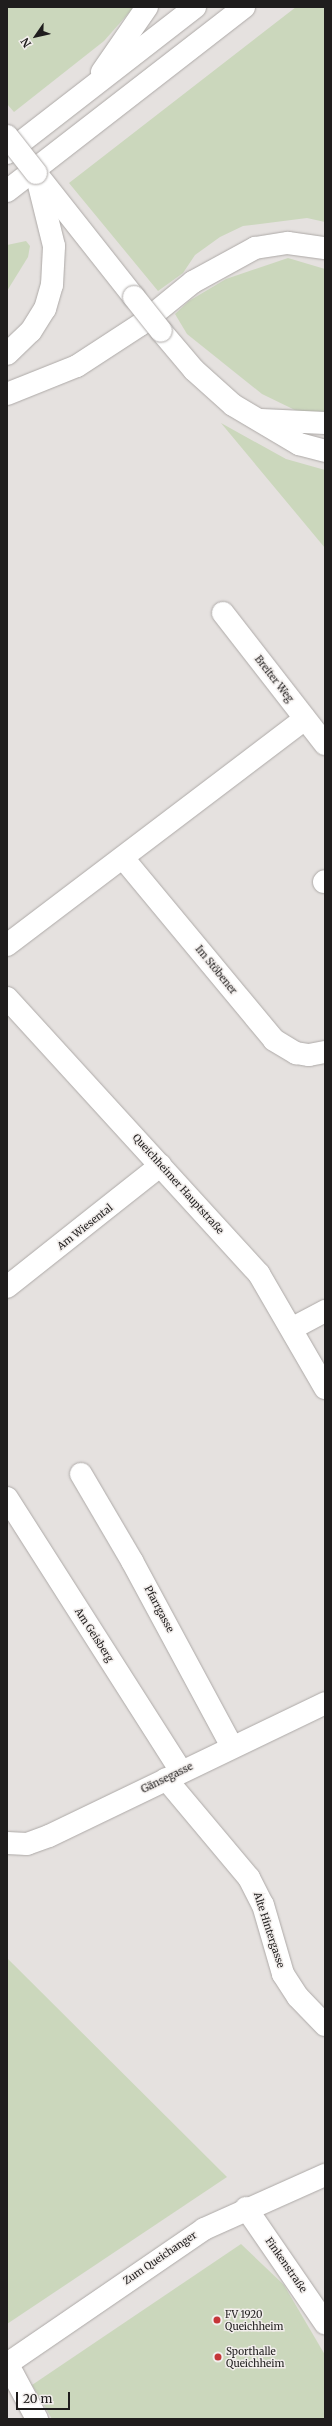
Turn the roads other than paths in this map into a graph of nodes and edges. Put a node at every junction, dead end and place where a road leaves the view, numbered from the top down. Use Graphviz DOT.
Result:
graph roads {
  1 [pos="147,7"];
  2 [pos="195,7"];
  3 [pos="244,7"];
  4 [pos="93,86"];
  5 [pos="7,136"];
  6 [pos="7,153"];
  7 [pos="7,191"];
  8 [pos="54,209"];
  9 [pos="325,248"];
  10 [pos="7,354"];
  11 [pos="7,394"];
  12 [pos="254,419"];
  13 [pos="325,424"];
  14 [pos="325,451"];
  15 [pos="223,613"];
  16 [pos="305,719"];
  17 [pos="325,744"];
  18 [pos="123,858"];
  19 [pos="7,945"];
  20 [pos="7,998"];
  21 [pos="325,1052"];
  22 [pos="161,1165"];
  23 [pos="7,1286"];
  24 [pos="325,1311"];
  25 [pos="292,1328"];
  26 [pos="325,1388"];
  27 [pos="81,1474"];
  28 [pos="7,1498"];
  29 [pos="325,1703"];
  30 [pos="232,1748"];
  31 [pos="174,1775"];
  32 [pos="7,1843"];
  33 [pos="325,2025"];
  34 [pos="325,2175"];
  35 [pos="246,2208"];
  36 [pos="325,2323"];
  37 [pos="7,2363"];
  38 [pos="37,2419"];
  1 -- 4 [label="main road"];
  2 -- 4 [label="main road"];
  3 -- 7 [label="main road"];
  4 -- 6 [label="main road"];
  5 -- 8 [label="main road, bridge"];
  8 -- 10 [label="main road"];
  8 -- 12 [label="main road, bridge"];
  9 -- 11 [label="main road"];
  12 -- 13 [label="main road"];
  12 -- 14 [label="main road"];
  15 -- 16 [label="main road, Breiter Weg"];
  16 -- 17 [label="main road, Breiter Weg"];
  16 -- 18 [label="main road"];
  18 -- 19 [label="main road"];
  18 -- 21 [label="main road, Im Stöbener"];
  20 -- 22 [label="main road, Queichheimer Hauptstraße"];
  22 -- 23 [label="main road, Am Wiesental"];
  22 -- 25 [label="main road, Queichheimer Hauptstraße"];
  24 -- 25 [label="main road"];
  25 -- 26 [label="main road, Queichheimer Hauptstraße"];
  27 -- 30 [label="main road, Pfarrgasse"];
  28 -- 31 [label="main road, Am Geisberg"];
  29 -- 30 [label="main road, Gänsegasse"];
  30 -- 31 [label="main road, Gänsegasse"];
  31 -- 32 [label="main road, Gänsegasse"];
  31 -- 33 [label="main road, Alte Hintergasse"];
  34 -- 35 [label="main road, Zum Queichanger"];
  35 -- 36 [label="main road, Finkenstraße"];
  35 -- 37 [label="main road, Zum Queichanger"];
  37 -- 38 [label="main road"];
}
